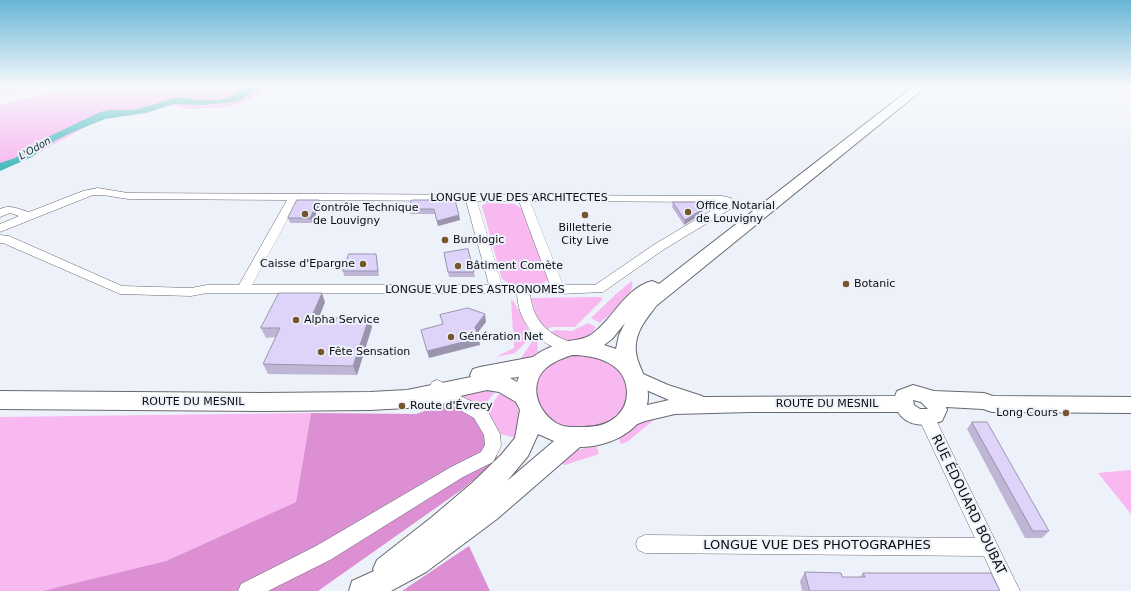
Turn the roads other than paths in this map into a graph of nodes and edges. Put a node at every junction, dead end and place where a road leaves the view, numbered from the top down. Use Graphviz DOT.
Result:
graph roads {
  1 [pos="887,114"];
  2 [pos="294,197"];
  3 [pos="471,198"];
  4 [pos="523,198"];
  5 [pos="728,200"];
  6 [pos="0,214"];
  7 [pos="28,216"];
  8 [pos="0,228"];
  9 [pos="0,239"];
  10 [pos="725,240"];
  11 [pos="243,289"];
  12 [pos="497,290"];
  13 [pos="523,290"];
  14 [pos="559,290"];
  15 [pos="541,334"];
  16 [pos="576,348"];
  17 [pos="540,361"];
  18 [pos="632,373"];
  19 [pos="438,389"];
  20 [pos="0,400"];
  21 [pos="528,404"];
  22 [pos="750,404"];
  23 [pos="1131,405"];
  24 [pos="932,409"];
  25 [pos="627,420"];
  26 [pos="574,438"];
  27 [pos="646,544"];
  28 [pos="988,546"];
  29 [pos="248,591"];
  30 [pos="359,591"];
  31 [pos="362,591"];
  32 [pos="1010,591"];
  1 -- 10 [label="main road"];
  2 -- 3 [label="street, LONGUE VUE DES ARCHITECTES"];
  2 -- 7 [label="street, LONGUE VUE DES ARCHITECTES"];
  2 -- 11 [label="street"];
  3 -- 4 [label="street, LONGUE VUE DES ARCHITECTES"];
  3 -- 12 [label="street"];
  4 -- 5 [label="street, LONGUE VUE DES ARCHITECTES"];
  4 -- 14 [label="street"];
  5 -- 14 [label="street, LONGUE VUE DES ASTRONOMES"];
  6 -- 7 [label="street"];
  7 -- 8 [label="street"];
  9 -- 11 [label="street, LONGUE VUE DES ASTRONOMES"];
  10 -- 16 [label="main road"];
  10 -- 18 [label="main road"];
  11 -- 12 [label="street, LONGUE VUE DES ASTRONOMES"];
  12 -- 13 [label="street, LONGUE VUE DES ASTRONOMES"];
  13 -- 14 [label="street, LONGUE VUE DES ASTRONOMES"];
  13 -- 15 [label="street"];
  15 -- 16 [label="street"];
  15 -- 17 [label="street"];
  16 -- 17 [label="main road"];
  16 -- 18 [label="main road"];
  17 -- 19 [label="main road, ROUTE DU MESNIL"];
  17 -- 21 [label="main road"];
  18 -- 22 [label="street, ROUTE DU MESNIL"];
  18 -- 25 [label="main road"];
  19 -- 20 [label="main road, ROUTE DU MESNIL"];
  19 -- 21 [label="main road, ROUTE DU MESNIL"];
  19 -- 29 [label="street"];
  21 -- 26 [label="main road"];
  21 -- 30 [label="main road"];
  22 -- 24 [label="street, ROUTE DU MESNIL"];
  22 -- 25 [label="street, ROUTE DU MESNIL"];
  23 -- 24 [label="street"];
  24 -- 28 [label="street, RUE ÉDOUARD BOUBAT"];
  25 -- 26 [label="main road"];
  26 -- 31 [label="main road"];
  27 -- 28 [label="street, LONGUE VUE DES PHOTOGRAPHES"];
  28 -- 32 [label="street, RUE ÉDOUARD BOUBAT"];
}
